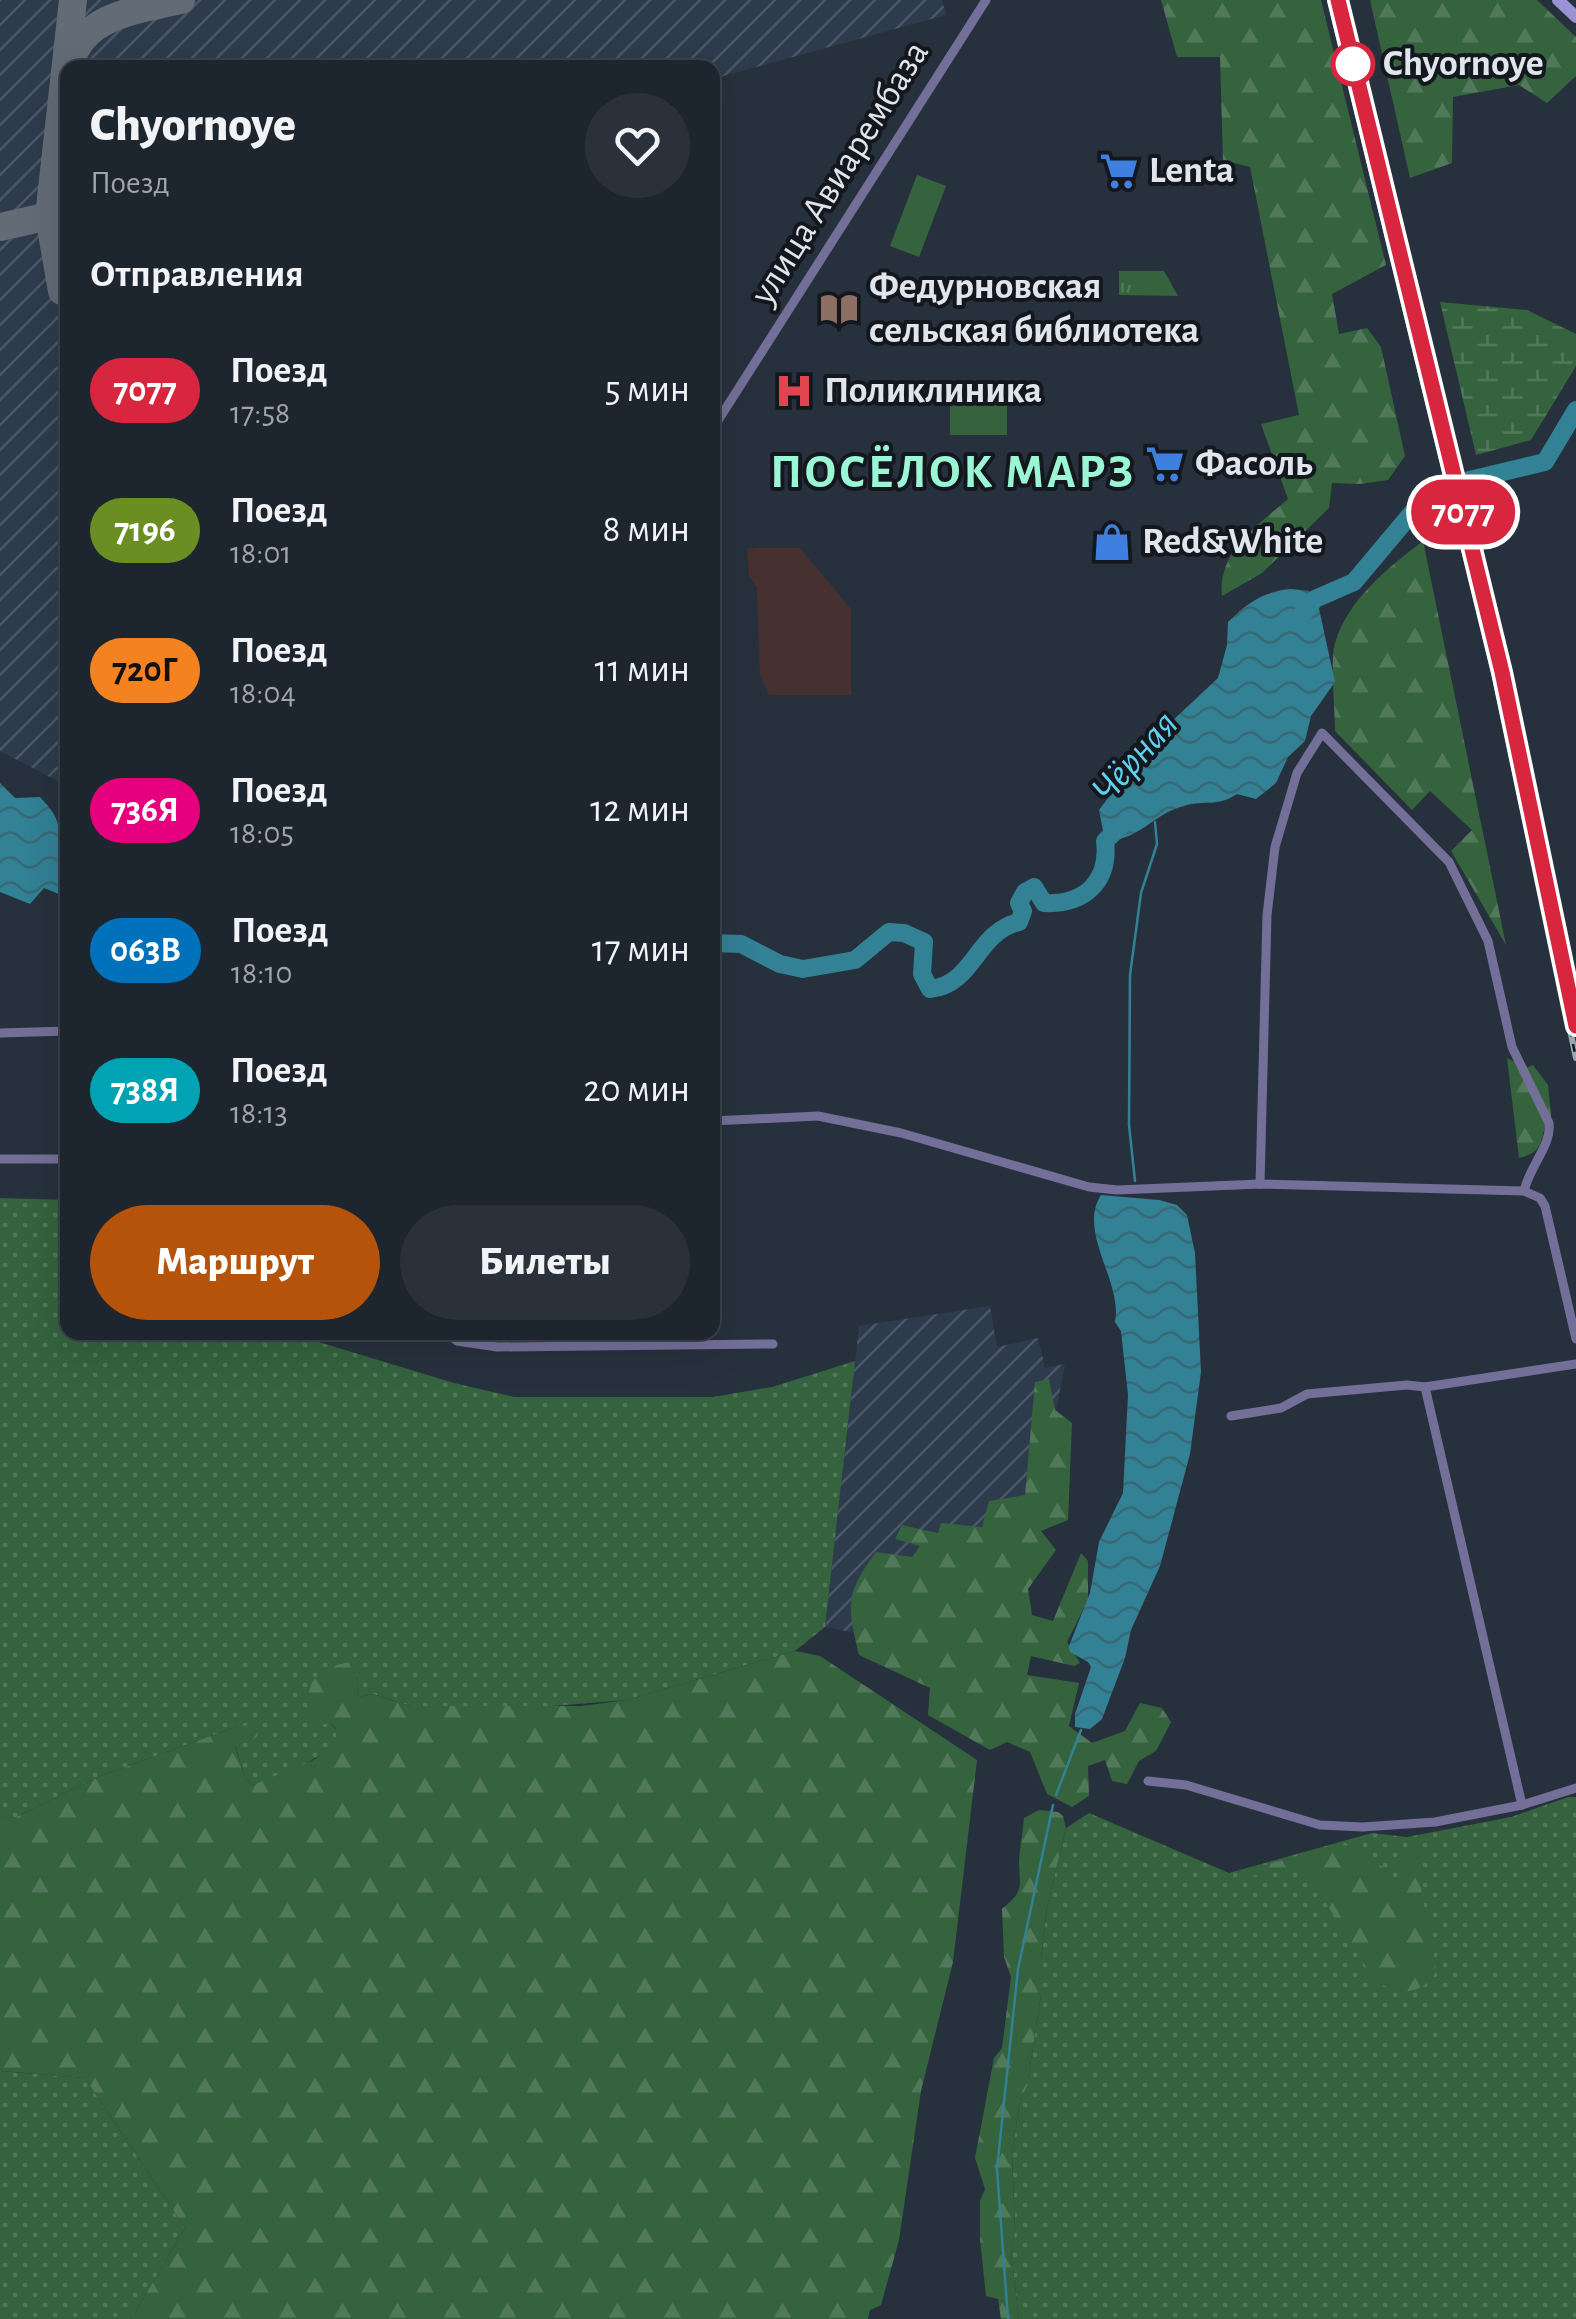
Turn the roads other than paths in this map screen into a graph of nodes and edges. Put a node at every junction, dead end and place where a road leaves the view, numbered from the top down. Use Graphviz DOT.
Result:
graph roads {
  1 [pos="986,0"];
  2 [pos="1558,0"];
  3 [pos="1576,17"];
  4 [pos="720,417"];
  5 [pos="60,1031"];
  6 [pos="0,1034"];
  7 [pos="720,1121"];
  8 [pos="0,1159"];
  9 [pos="60,1159"];
  10 [pos="1260,1184"];
  11 [pos="1524,1191"];
  12 [pos="1576,1339"];
  13 [pos="456,1340"];
  14 [pos="773,1344"];
  15 [pos="1576,1364"];
  16 [pos="1424,1387"];
  17 [pos="1230,1416"];
  18 [pos="1148,1781"];
  19 [pos="1576,1788"];
  20 [pos="1522,1805"];
  1 -- 4 [label="street, улица Авиарембаза"];
  2 -- 3 [label="main road"];
  5 -- 6 [label="street"];
  7 -- 10 [label="street"];
  8 -- 9 [label="street"];
  10 -- 11 [label="street"];
  10 -- 11 [label="street"];
  11 -- 12 [label="street"];
  13 -- 14 [label="street"];
  15 -- 16 [label="street"];
  16 -- 17 [label="street"];
  16 -- 20 [label="street"];
  18 -- 20 [label="street"];
  19 -- 20 [label="street"];
}
